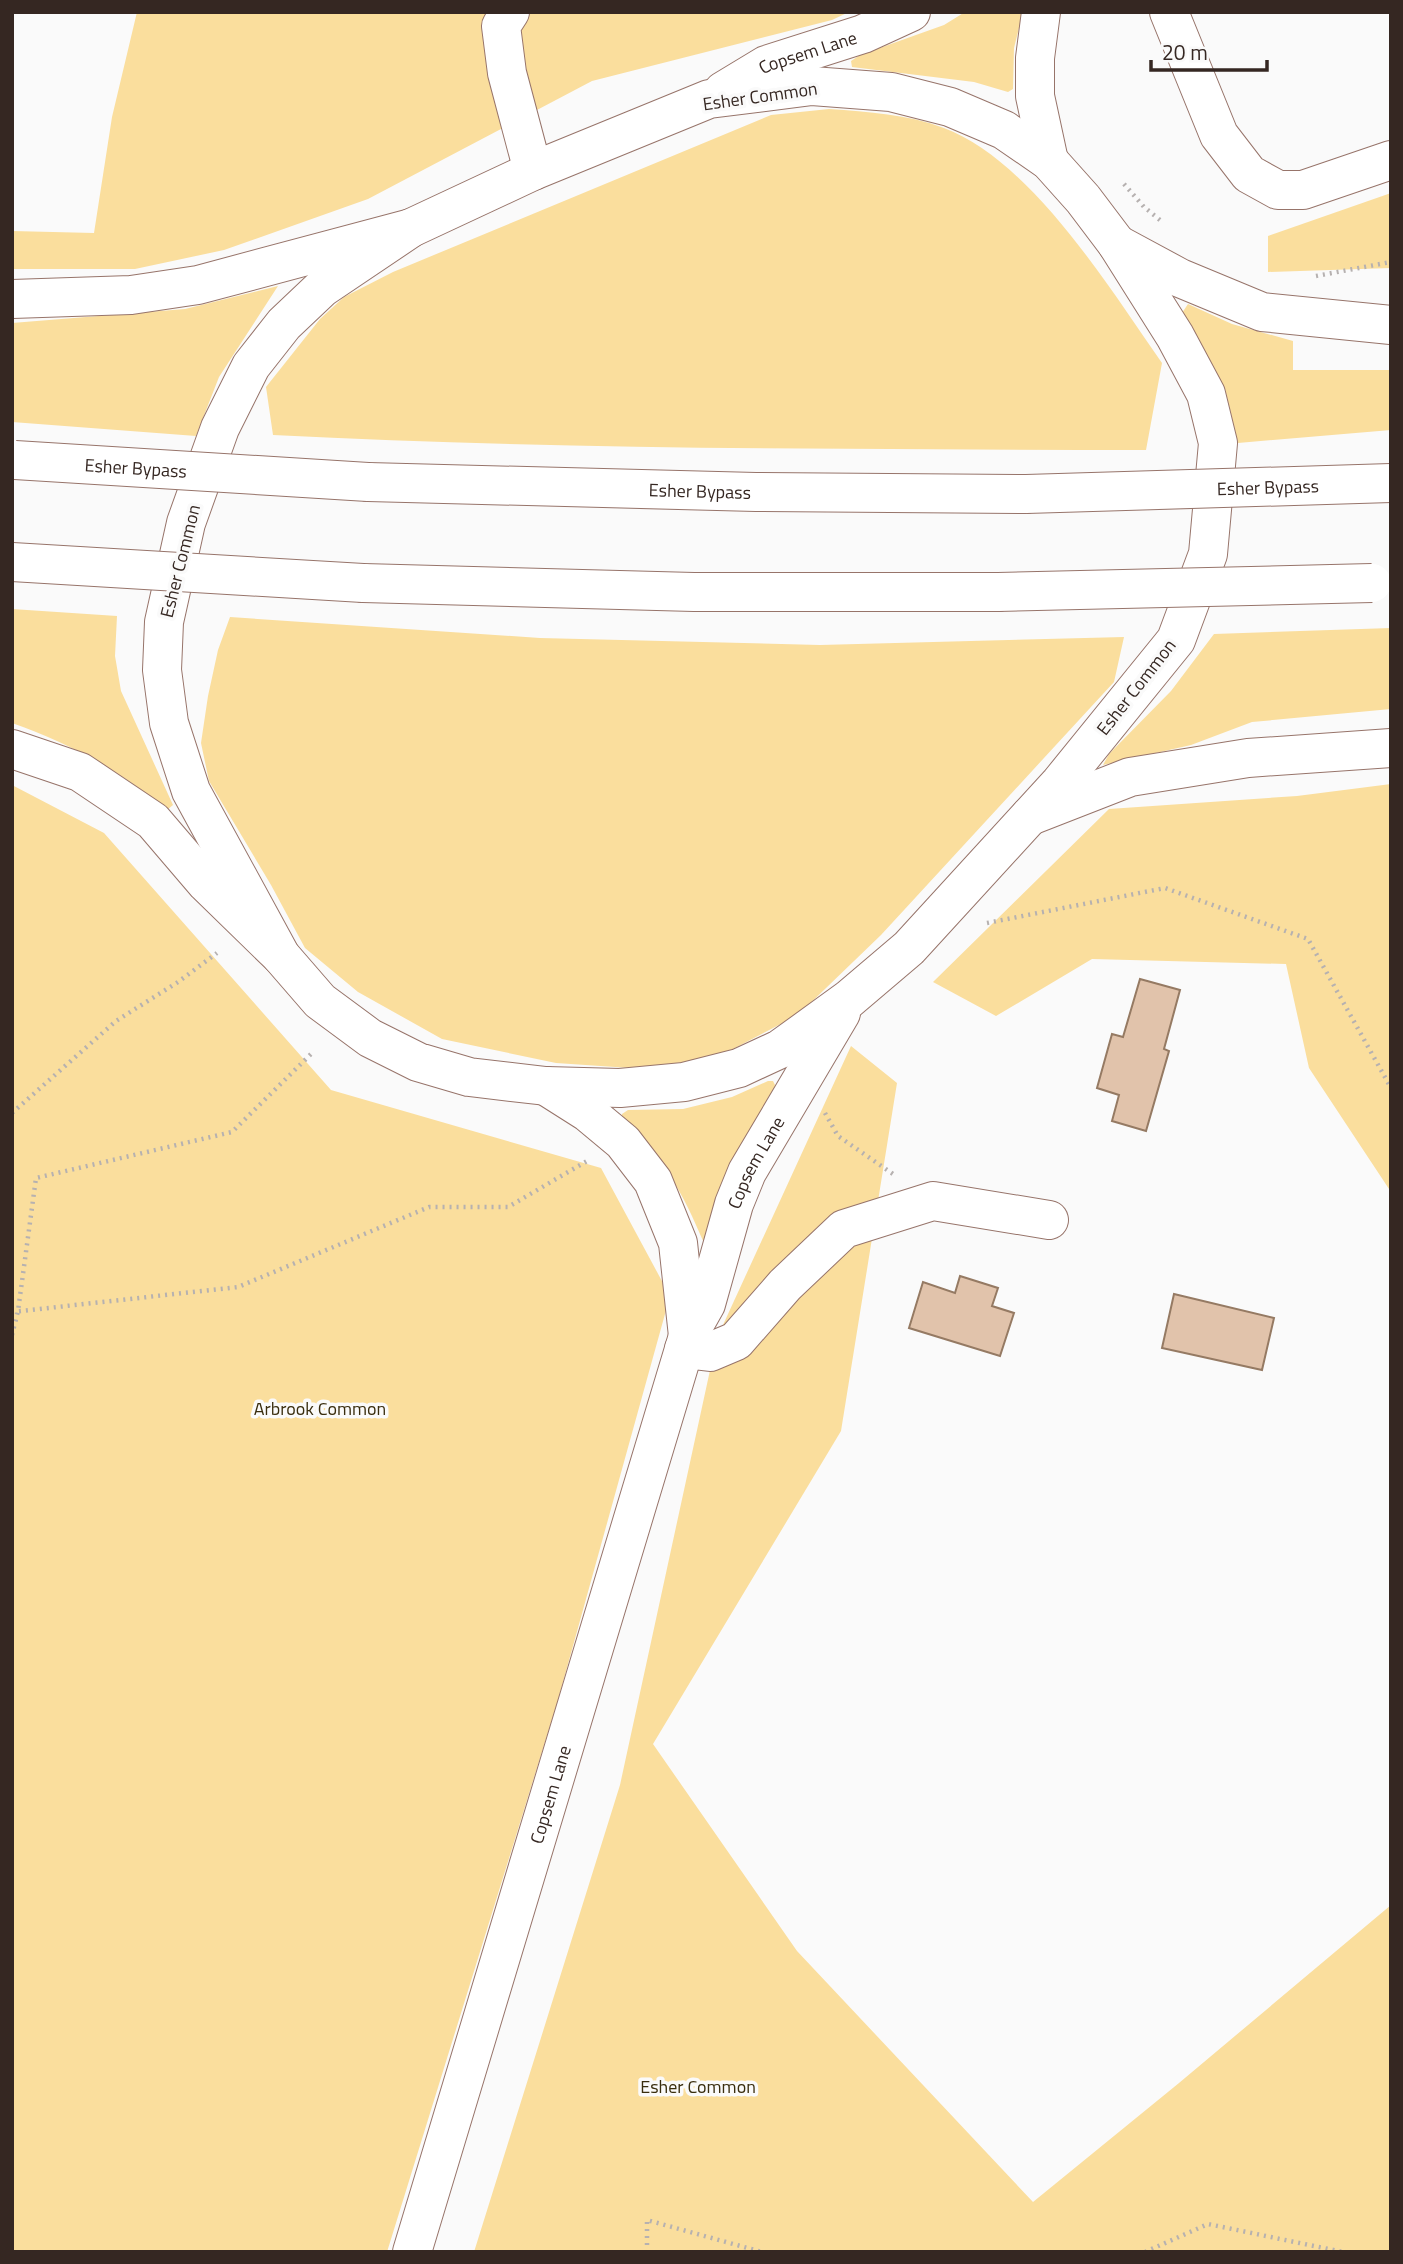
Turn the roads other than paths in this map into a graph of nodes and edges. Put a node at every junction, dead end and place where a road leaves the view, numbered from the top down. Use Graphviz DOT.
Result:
graph roads {
  1 [pos="510,12"];
  2 [pos="911,12"];
  3 [pos="1041,12"];
  4 [pos="1169,12"];
  5 [pos="709,99"];
  6 [pos="1391,160"];
  7 [pos="1049,161"];
  8 [pos="533,171"];
  9 [pos="411,228"];
  10 [pos="1117,244"];
  11 [pos="12,299"];
  12 [pos="1391,325"];
  13 [pos="14,460"];
  14 [pos="1391,483"];
  15 [pos="12,562"];
  16 [pos="1381,582"];
  17 [pos="1391,748"];
  18 [pos="12,749"];
  19 [pos="1030,816"];
  20 [pos="281,956"];
  21 [pos="849,999"];
  22 [pos="546,1086"];
  23 [pos="1049,1220"];
  24 [pos="686,1342"];
  25 [pos="412,2252"];
  1 -- 8 [label="main road"];
  2 -- 5 [label="main road, Copsem Lane"];
  3 -- 7 [label="main road"];
  4 -- 6 [label="main road"];
  5 -- 7 [label="main road, Esher Common"];
  5 -- 8 [label="main road, Esher Common"];
  7 -- 10 [label="main road, Esher Common"];
  8 -- 9 [label="main road, Esher Common"];
  9 -- 11 [label="main road"];
  9 -- 20 [label="main road, Esher Common"];
  10 -- 12 [label="main road"];
  10 -- 19 [label="main road, Esher Common"];
  13 -- 14 [label="main road, Esher Bypass, bridge"];
  15 -- 16 [label="main road, bridge"];
  17 -- 19 [label="main road"];
  18 -- 20 [label="main road"];
  19 -- 21 [label="main road, Esher Common"];
  20 -- 22 [label="main road, Esher Common"];
  21 -- 22 [label="main road, Esher Common"];
  21 -- 24 [label="main road, Copsem Lane"];
  22 -- 24 [label="main road, Copsem Lane"];
  23 -- 24 [label="main road"];
  24 -- 25 [label="main road, Copsem Lane"];
}
